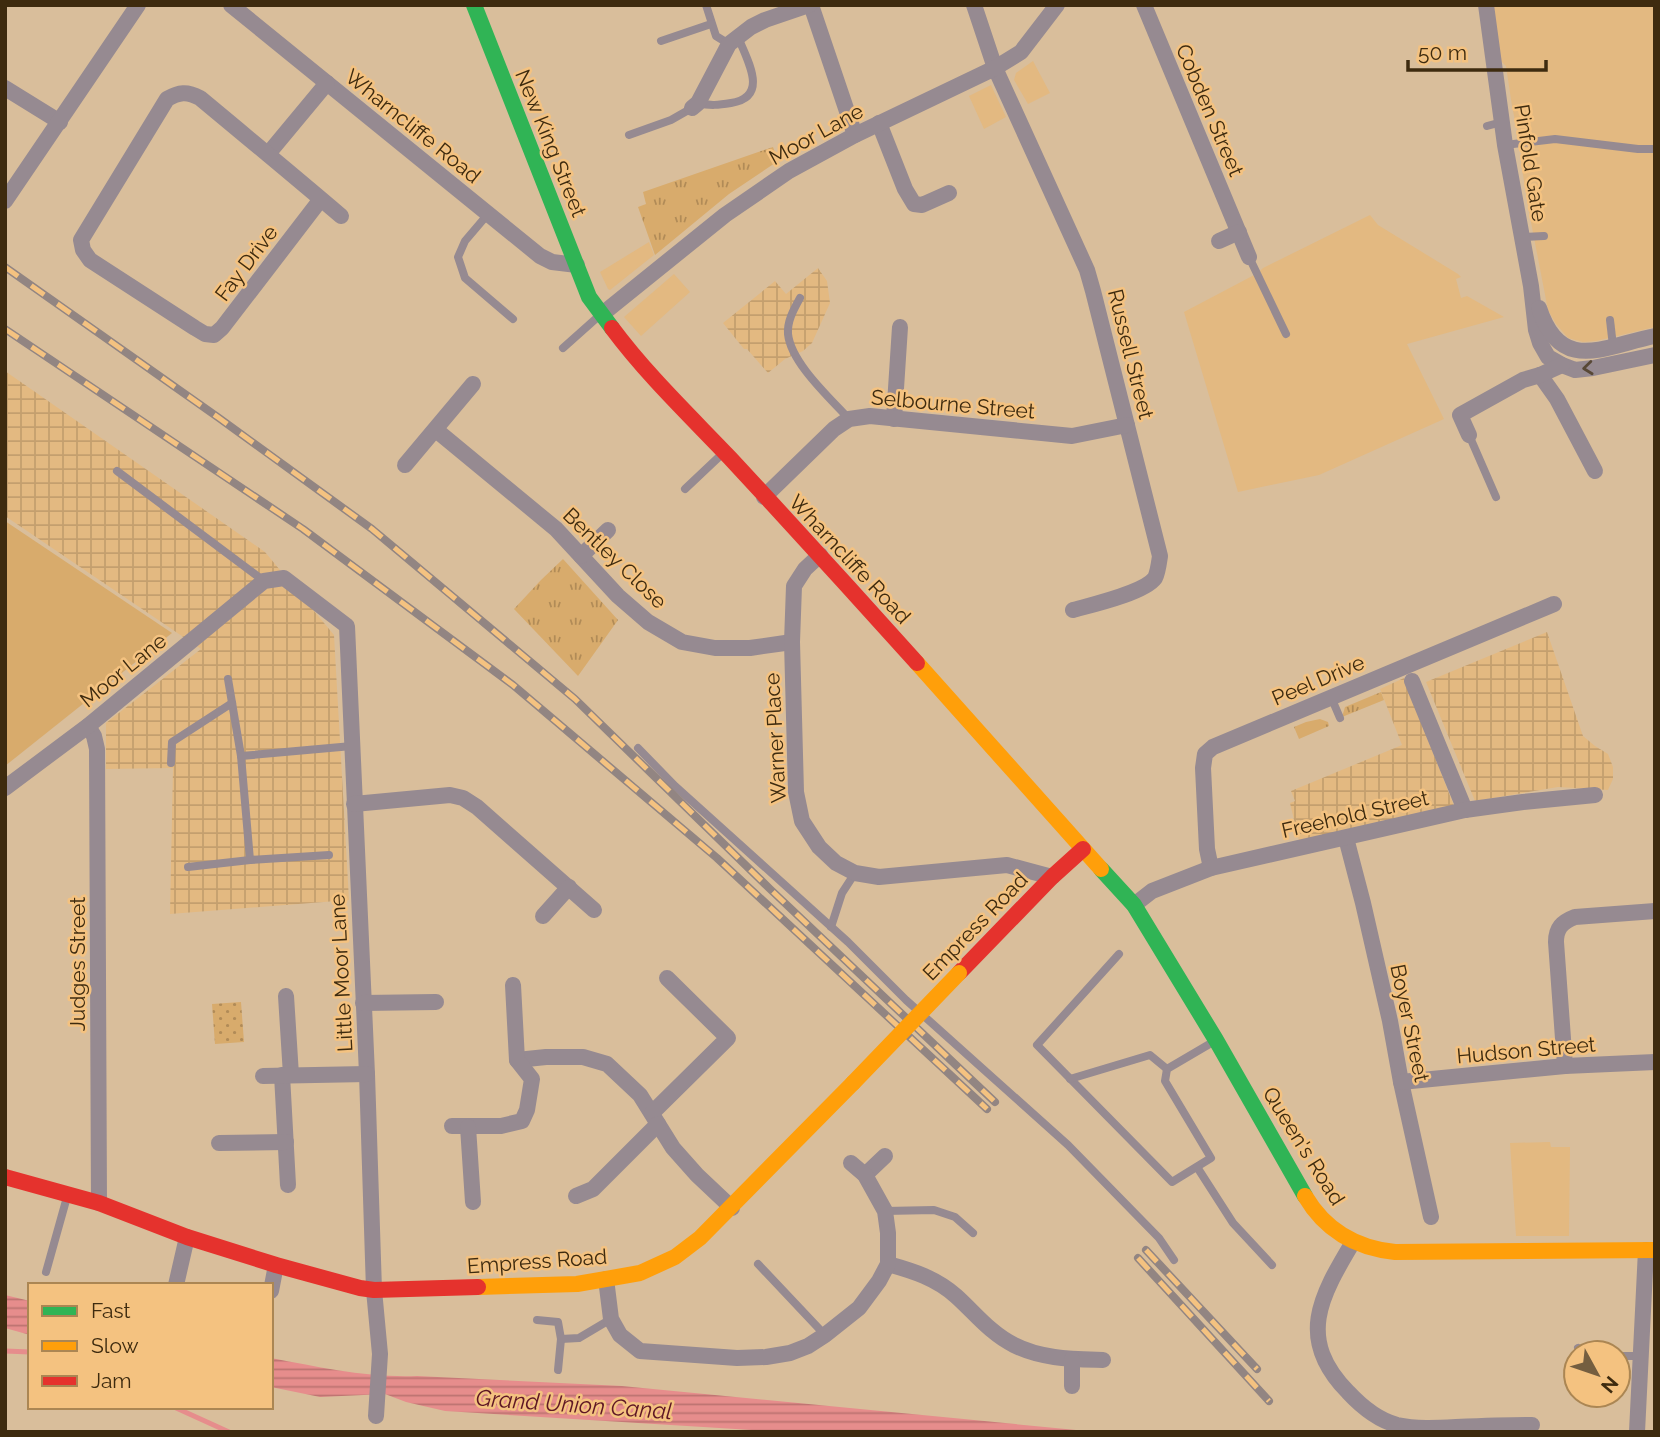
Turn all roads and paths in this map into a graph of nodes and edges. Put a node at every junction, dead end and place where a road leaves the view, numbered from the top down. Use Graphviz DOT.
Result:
graph roads {
  1 [pos="138,5"];
  2 [pos="231,5"];
  3 [pos="474,5"];
  4 [pos="706,5"];
  5 [pos="810,5"];
  6 [pos="974,5"];
  7 [pos="1057,5"];
  8 [pos="1144,5"];
  9 [pos="1486,5"];
  10 [pos="711,24"];
  11 [pos="661,41"];
  12 [pos="734,41"];
  13 [pos="995,68"];
  14 [pos="327,83"];
  15 [pos="5,88"];
  16 [pos="695,105"];
  17 [pos="60,122"];
  18 [pos="879,123"];
  19 [pos="629,135"];
  20 [pos="855,135"];
  21 [pos="1505,145"];
  22 [pos="1655,149"];
  23 [pos="268,154"];
  24 [pos="949,193"];
  25 [pos="321,199"];
  26 [pos="5,201"];
  27 [pos="488,214"];
  28 [pos="341,215"];
  29 [pos="1239,232"];
  30 [pos="1544,236"];
  31 [pos="1522,237"];
  32 [pos="1219,240"];
  33 [pos="1249,257"];
  34 [pos="577,264"];
  35 [pos="1531,286"];
  36 [pos="589,297"];
  37 [pos="800,298"];
  38 [pos="601,315"];
  39 [pos="513,319"];
  40 [pos="1610,320"];
  41 [pos="900,327"];
  42 [pos="1286,334"];
  43 [pos="1655,336"];
  44 [pos="1613,346"];
  45 [pos="563,348"];
  46 [pos="1654,356"];
  47 [pos="1562,365"];
  48 [pos="1540,375"];
  49 [pos="473,384"];
  50 [pos="849,419"];
  51 [pos="894,419"];
  52 [pos="1126,425"];
  53 [pos="436,430"];
  54 [pos="1469,435"];
  55 [pos="724,453"];
  56 [pos="405,465"];
  57 [pos="117,471"];
  58 [pos="1595,471"];
  59 [pos="685,489"];
  60 [pos="764,497"];
  61 [pos="1496,497"];
  62 [pos="608,530"];
  63 [pos="820,555"];
  64 [pos="581,556"];
  65 [pos="264,582"];
  66 [pos="1554,604"];
  67 [pos="1073,610"];
  68 [pos="792,642"];
  69 [pos="228,680"];
  70 [pos="1412,681"];
  71 [pos="1331,697"];
  72 [pos="232,703"];
  73 [pos="1340,718"];
  74 [pos="88,726"];
  75 [pos="352,746"];
  76 [pos="638,748"];
  77 [pos="242,756"];
  78 [pos="171,763"];
  79 [pos="5,788"];
  80 [pos="1595,795"];
  81 [pos="354,804"];
  82 [pos="1465,810"];
  83 [pos="1346,838"];
  84 [pos="1083,849"];
  85 [pos="329,855"];
  86 [pos="250,860"];
  87 [pos="188,867"];
  88 [pos="1211,868"];
  89 [pos="855,873"];
  90 [pos="1052,877"];
  91 [pos="569,887"];
  92 [pos="1134,905"];
  93 [pos="594,910"];
  94 [pos="1655,911"];
  95 [pos="543,916"];
  96 [pos="831,927"];
  97 [pos="1119,954"];
  98 [pos="667,978"];
  99 [pos="513,985"];
  100 [pos="286,996"];
  101 [pos="436,1002"];
  102 [pos="363,1003"];
  103 [pos="1216,1040"];
  104 [pos="517,1060"];
  105 [pos="1655,1062"];
  106 [pos="1564,1066"];
  107 [pos="1167,1069"];
  108 [pos="367,1074"];
  109 [pos="287,1075"];
  110 [pos="263,1076"];
  111 [pos="1070,1079"];
  112 [pos="1401,1083"];
  113 [pos="655,1119"];
  114 [pos="286,1142"];
  115 [pos="219,1143"];
  116 [pos="885,1156"];
  117 [pos="851,1163"];
  118 [pos="1197,1167"];
  119 [pos="865,1175"];
  120 [pos="5,1177"];
  121 [pos="288,1185"];
  122 [pos="68,1194"];
  123 [pos="576,1196"];
  124 [pos="473,1202"];
  125 [pos="99,1203"];
  126 [pos="732,1208"];
  127 [pos="885,1211"];
  128 [pos="1431,1217"];
  129 [pos="973,1233"];
  130 [pos="187,1237"];
  131 [pos="1353,1242"];
  132 [pos="1650,1250"];
  133 [pos="1174,1260"];
  134 [pos="758,1264"];
  135 [pos="888,1264"];
  136 [pos="276,1265"];
  137 [pos="1272,1265"];
  138 [pos="46,1272"];
  139 [pos="606,1279"];
  140 [pos="176,1283"];
  141 [pos="273,1283"];
  142 [pos="374,1290"];
  143 [pos="611,1319"];
  144 [pos="537,1320"];
  145 [pos="825,1335"];
  146 [pos="561,1339"];
  147 [pos="1632,1356"];
  148 [pos="1641,1356"];
  149 [pos="1072,1359"];
  150 [pos="1103,1360"];
  151 [pos="558,1370"];
  152 [pos="1072,1386"];
  153 [pos="376,1416"];
  154 [pos="1532,1425"];
  155 [pos="1637,1432"];
  1 -- 17 [label="street"];
  2 -- 14 [label="street, Wharncliffe Road"];
  3 -- 34 [label="main road, New King Street"];
  4 -- 10 [label="lane"];
  5 -- 12 [label="street"];
  5 -- 20 [label="street"];
  6 -- 13 [label="street, Russell Street"];
  7 -- 13 [label="street, Moor Lane"];
  8 -- 29 [label="street, Cobden Street"];
  9 -- 21 [label="street, Pinfold Gate"];
  10 -- 11 [label="lane"];
  10 -- 12 [label="lane"];
  12 -- 16 [label="street"];
  12 -- 16 [label="lane"];
  13 -- 18 [label="street, Moor Lane"];
  13 -- 52 [label="street, Russell Street"];
  14 -- 23 [label="street"];
  14 -- 27 [label="street, Wharncliffe Road"];
  15 -- 17 [label="street"];
  16 -- 19 [label="lane"];
  17 -- 26 [label="street"];
  18 -- 20 [label="street, Moor Lane"];
  18 -- 24 [label="street"];
  20 -- 38 [label="street, Moor Lane"];
  21 -- 22 [label="lane"];
  21 -- 31 [label="street, Pinfold Gate"];
  23 -- 25 [label="street"];
  23 -- 25 [label="street, Fay Drive"];
  25 -- 28 [label="street"];
  27 -- 34 [label="street, Wharncliffe Road"];
  27 -- 39 [label="lane"];
  29 -- 32 [label="street"];
  29 -- 33 [label="street, Cobden Street"];
  30 -- 31 [label="lane"];
  31 -- 35 [label="street, Pinfold Gate"];
  33 -- 42 [label="lane"];
  34 -- 36 [label="main road, New King Street"];
  35 -- 44 [label="street"];
  35 -- 47 [label="street"];
  36 -- 38 [label="main road, Wharncliffe Road"];
  37 -- 50 [label="lane"];
  38 -- 45 [label="lane"];
  38 -- 55 [label="main road, Wharncliffe Road"];
  40 -- 44 [label="lane"];
  41 -- 51 [label="street"];
  43 -- 44 [label="street"];
  46 -- 47 [label="street, one-way"];
  47 -- 48 [label="street"];
  48 -- 54 [label="street"];
  48 -- 58 [label="street"];
  49 -- 53 [label="street"];
  50 -- 51 [label="street, Selbourne Street"];
  50 -- 60 [label="street, Selbourne Street"];
  51 -- 52 [label="street, Selbourne Street"];
  52 -- 67 [label="street, Russell Street"];
  53 -- 56 [label="street"];
  53 -- 64 [label="street, Bentley Close"];
  54 -- 61 [label="lane"];
  55 -- 59 [label="lane"];
  55 -- 60 [label="main road, Wharncliffe Road"];
  57 -- 65 [label="lane"];
  60 -- 63 [label="main road, Wharncliffe Road"];
  62 -- 64 [label="street"];
  63 -- 68 [label="street, Warner Place"];
  63 -- 84 [label="main road, Wharncliffe Road"];
  64 -- 68 [label="street, Bentley Close"];
  65 -- 74 [label="street, Moor Lane"];
  65 -- 75 [label="street, Little Moor Lane"];
  66 -- 71 [label="street, Peel Drive"];
  68 -- 89 [label="street, Warner Place"];
  69 -- 72 [label="lane"];
  70 -- 82 [label="street"];
  71 -- 73 [label="lane"];
  71 -- 88 [label="street, Peel Drive"];
  72 -- 77 [label="lane"];
  72 -- 78 [label="lane"];
  74 -- 79 [label="street, Moor Lane"];
  74 -- 125 [label="street, Judges Street"];
  75 -- 77 [label="lane"];
  75 -- 81 [label="street, Little Moor Lane"];
  76 -- 96 [label="lane"];
  77 -- 86 [label="lane"];
  80 -- 82 [label="street, Freehold Street"];
  81 -- 91 [label="street"];
  81 -- 102 [label="street, Little Moor Lane"];
  82 -- 83 [label="street, Freehold Street"];
  83 -- 88 [label="street, Freehold Street"];
  83 -- 112 [label="street, Boyer Street"];
  84 -- 90 [label="main road, Empress Road"];
  84 -- 92 [label="main road, Queen's Road"];
  85 -- 86 [label="lane"];
  86 -- 87 [label="lane"];
  88 -- 92 [label="street, Freehold Street"];
  89 -- 90 [label="street, Warner Place"];
  89 -- 96 [label="lane"];
  90 -- 126 [label="main road, Empress Road, bridge"];
  91 -- 93 [label="street"];
  91 -- 95 [label="street"];
  92 -- 103 [label="main road, Queen's Road"];
  94 -- 106 [label="street"];
  96 -- 133 [label="lane"];
  97 -- 111 [label="lane"];
  98 -- 113 [label="street"];
  99 -- 104 [label="street"];
  100 -- 109 [label="street"];
  101 -- 102 [label="street"];
  102 -- 108 [label="street, Little Moor Lane"];
  103 -- 107 [label="lane"];
  103 -- 131 [label="main road, Queen's Road"];
  104 -- 113 [label="street"];
  104 -- 124 [label="street"];
  105 -- 106 [label="street, Hudson Street"];
  106 -- 112 [label="street, Hudson Street"];
  107 -- 111 [label="lane"];
  107 -- 118 [label="lane"];
  108 -- 109 [label="street"];
  108 -- 142 [label="street, Little Moor Lane"];
  109 -- 110 [label="street"];
  109 -- 114 [label="street"];
  111 -- 118 [label="lane"];
  112 -- 128 [label="street, Boyer Street"];
  113 -- 123 [label="street"];
  113 -- 126 [label="street"];
  114 -- 115 [label="street"];
  114 -- 121 [label="street"];
  116 -- 119 [label="street"];
  117 -- 119 [label="street"];
  118 -- 137 [label="lane"];
  119 -- 127 [label="street"];
  120 -- 122 [label="main road, Empress Road"];
  122 -- 125 [label="main road, Empress Road"];
  122 -- 138 [label="lane"];
  125 -- 130 [label="main road, Empress Road"];
  126 -- 139 [label="main road, Empress Road"];
  127 -- 129 [label="lane"];
  127 -- 135 [label="street"];
  130 -- 136 [label="main road, Empress Road"];
  130 -- 140 [label="street"];
  131 -- 132 [label="main road, Queen's Road"];
  131 -- 154 [label="street"];
  132 -- 148 [label="street"];
  134 -- 145 [label="lane"];
  135 -- 145 [label="street"];
  135 -- 149 [label="street"];
  136 -- 141 [label="street"];
  136 -- 142 [label="main road, Empress Road"];
  139 -- 142 [label="main road, Empress Road"];
  139 -- 143 [label="street"];
  142 -- 153 [label="street, Little Moor Lane"];
  143 -- 145 [label="street"];
  143 -- 146 [label="lane"];
  144 -- 146 [label="lane"];
  146 -- 151 [label="lane"];
  147 -- 148 [label="lane"];
  148 -- 155 [label="street"];
  149 -- 150 [label="street"];
  149 -- 152 [label="street"];
}
